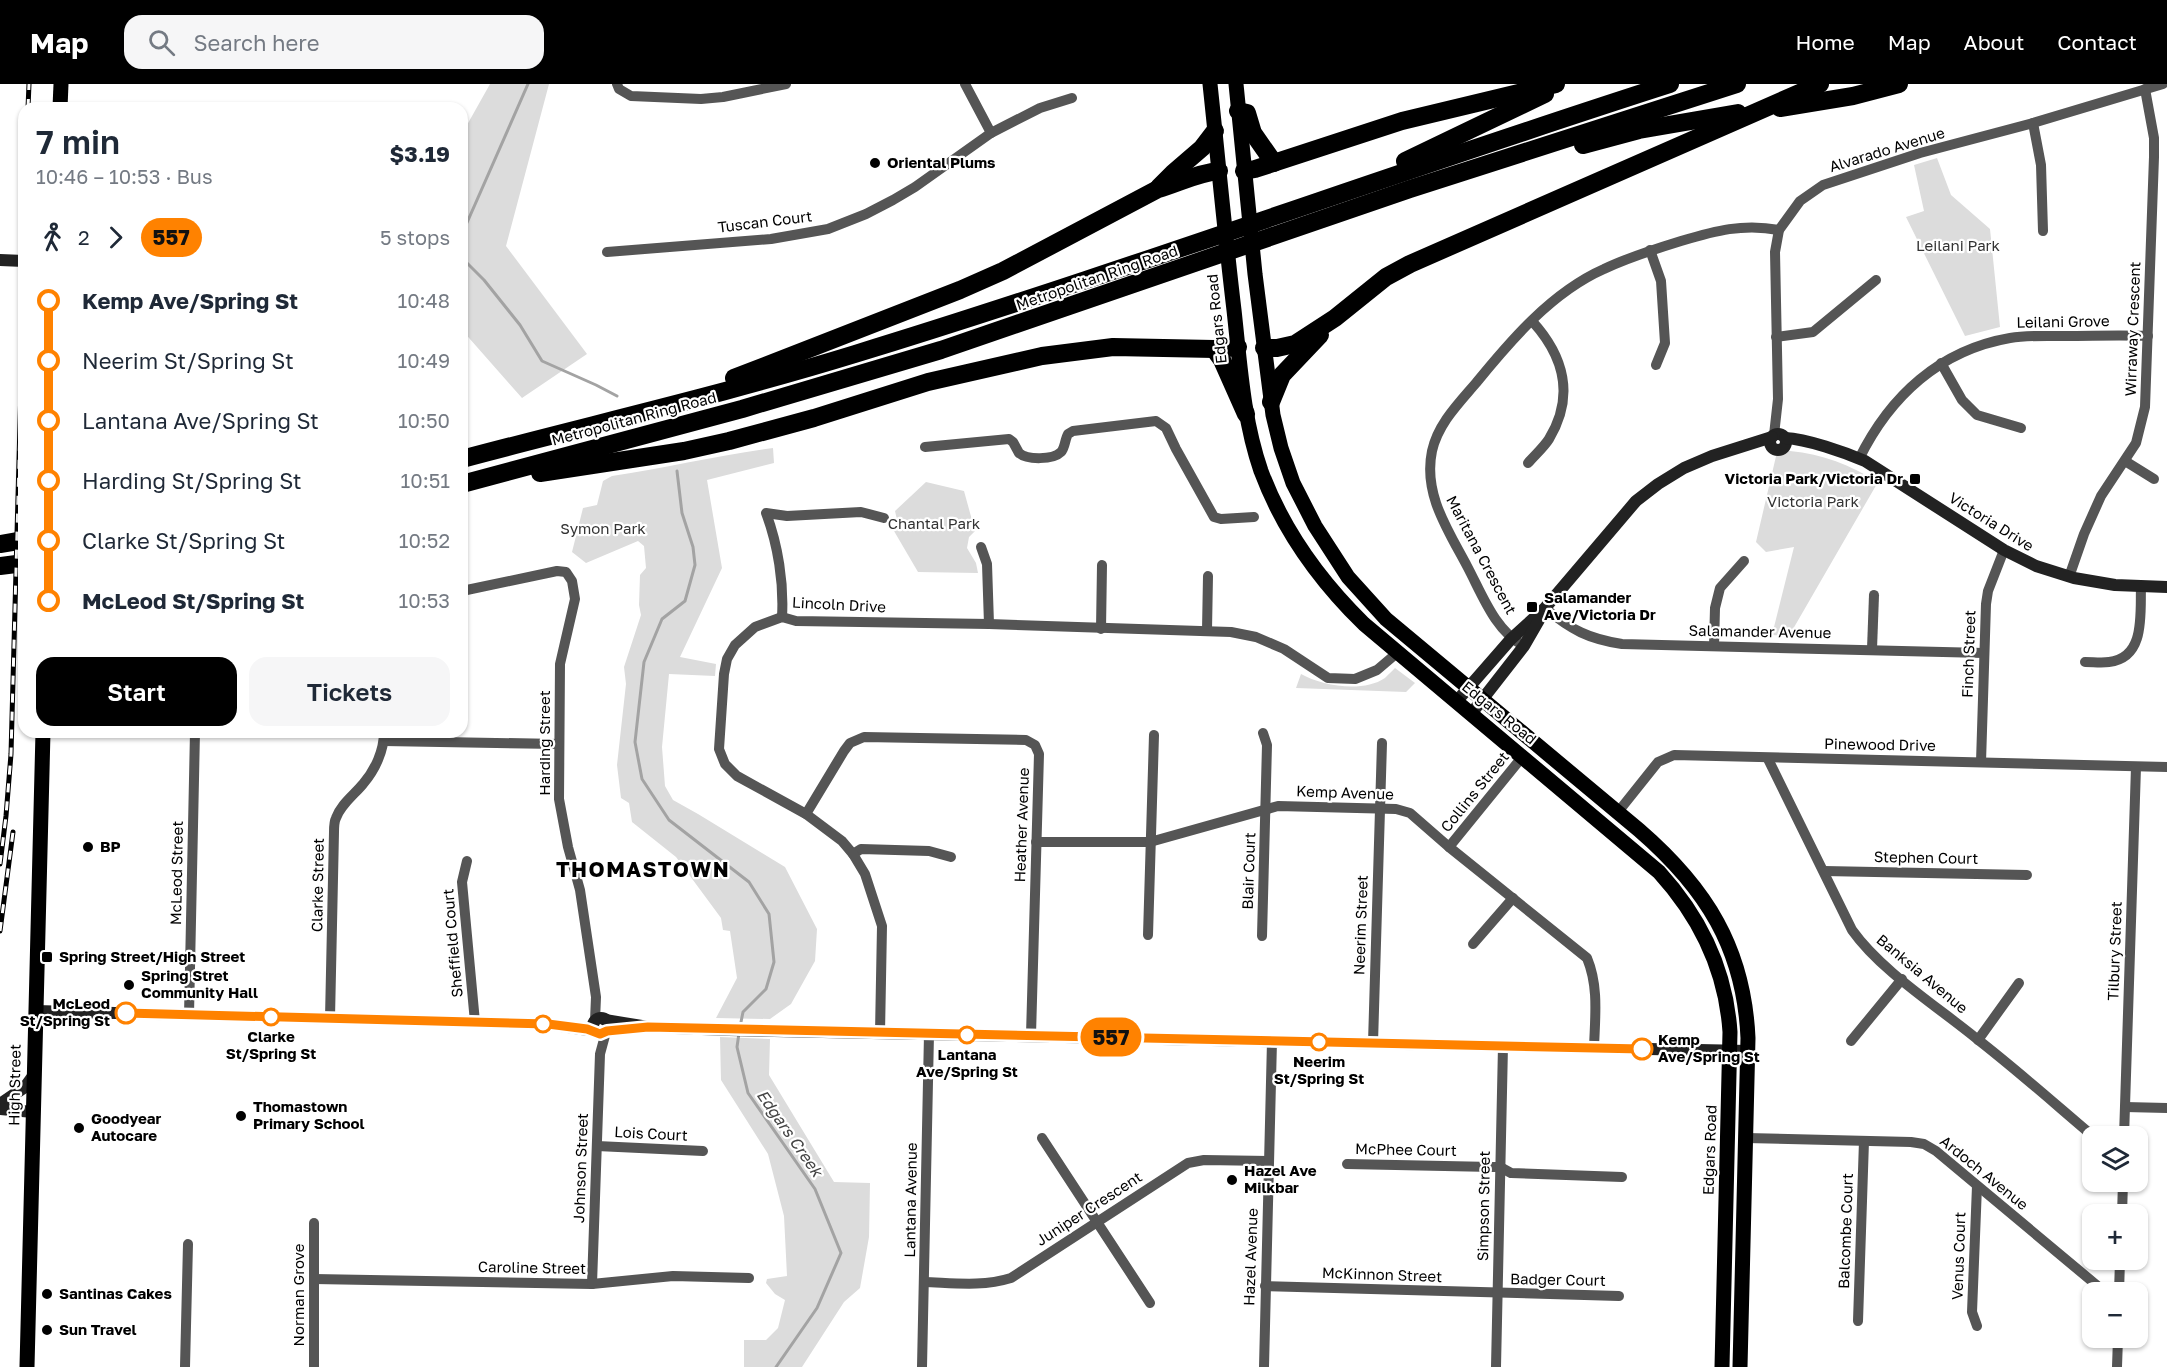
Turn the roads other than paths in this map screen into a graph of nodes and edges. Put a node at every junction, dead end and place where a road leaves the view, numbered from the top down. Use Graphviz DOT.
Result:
graph roads {
  1 [pos="60,84"];
  2 [pos="786,84"];
  3 [pos="965,84"];
  4 [pos="1210,84"];
  5 [pos="1236,84"];
  6 [pos="1556,84"];
  7 [pos="1568,84"];
  8 [pos="1670,84"];
  9 [pos="1737,84"];
  10 [pos="1899,84"];
  11 [pos="2163,84"];
  12 [pos="618,86"];
  13 [pos="1815,86"];
  14 [pos="2145,89"];
  15 [pos="723,91"];
  16 [pos="1071,98"];
  17 [pos="60,102"];
  18 [pos="1238,111"];
  19 [pos="2033,123"];
  20 [pos="1215,131"];
  21 [pos="991,133"];
  22 [pos="1274,163"];
  23 [pos="1219,171"];
  24 [pos="1244,171"];
  25 [pos="1158,189"];
  26 [pos="1410,189"];
  27 [pos="1300,208"];
  28 [pos="2043,231"];
  29 [pos="1778,234"];
  30 [pos="1650,250"];
  31 [pos="607,252"];
  32 [pos="0,260"];
  33 [pos="18,261"];
  34 [pos="1876,280"];
  35 [pos="1335,318"];
  36 [pos="1532,321"];
  37 [pos="2148,336"];
  38 [pos="1776,337"];
  39 [pos="1238,346"];
  40 [pos="1264,348"];
  41 [pos="1214,349"];
  42 [pos="1941,363"];
  43 [pos="1656,365"];
  44 [pos="1271,402"];
  45 [pos="1246,414"];
  46 [pos="620,419"];
  47 [pos="2021,428"];
  48 [pos="1778,440"];
  49 [pos="925,447"];
  50 [pos="468,457"];
  51 [pos="1862,460"];
  52 [pos="2125,461"];
  53 [pos="1528,463"];
  54 [pos="2154,479"];
  55 [pos="468,482"];
  56 [pos="468,483"];
  57 [pos="1254,517"];
  58 [pos="884,518"];
  59 [pos="18,541"];
  60 [pos="2,544"];
  61 [pos="981,547"];
  62 [pos="2004,550"];
  63 [pos="1744,561"];
  64 [pos="18,564"];
  65 [pos="1102,565"];
  66 [pos="2,566"];
  67 [pos="1208,576"];
  68 [pos="2072,578"];
  69 [pos="2141,586"];
  70 [pos="2167,587"];
  71 [pos="468,590"];
  72 [pos="1874,595"];
  73 [pos="1545,608"];
  74 [pos="782,617"];
  75 [pos="989,624"];
  76 [pos="1101,629"];
  77 [pos="1207,630"];
  78 [pos="1514,637"];
  79 [pos="1524,646"];
  80 [pos="1714,646"];
  81 [pos="1872,649"];
  82 [pos="1396,653"];
  83 [pos="1984,654"];
  84 [pos="2085,662"];
  85 [pos="1468,688"];
  86 [pos="1483,700"];
  87 [pos="1456,702"];
  88 [pos="1471,714"];
  89 [pos="1263,734"];
  90 [pos="1154,735"];
  91 [pos="43,738"];
  92 [pos="195,738"];
  93 [pos="384,738"];
  94 [pos="409,738"];
  95 [pos="1382,743"];
  96 [pos="559,744"];
  97 [pos="1523,756"];
  98 [pos="1768,759"];
  99 [pos="1981,762"];
  100 [pos="2136,767"];
  101 [pos="2167,767"];
  102 [pos="1266,808"];
  103 [pos="1380,808"];
  104 [pos="1618,812"];
  105 [pos="806,814"];
  106 [pos="1036,842"];
  107 [pos="1150,842"];
  108 [pos="1449,847"];
  109 [pos="853,854"];
  110 [pos="951,857"];
  111 [pos="467,861"];
  112 [pos="1824,871"];
  113 [pos="2027,875"];
  114 [pos="1513,898"];
  115 [pos="1148,935"];
  116 [pos="1262,936"];
  117 [pos="1473,944"];
  118 [pos="1902,979"];
  119 [pos="2019,983"];
  120 [pos="35,1011"];
  121 [pos="189,1015"];
  122 [pos="330,1018"];
  123 [pos="475,1022"];
  124 [pos="600,1026"];
  125 [pos="880,1033"];
  126 [pos="929,1034"];
  127 [pos="1031,1035"];
  128 [pos="1978,1040"];
  129 [pos="1272,1041"];
  130 [pos="1851,1041"];
  131 [pos="1373,1043"];
  132 [pos="1503,1046"];
  133 [pos="1594,1048"];
  134 [pos="1730,1051"];
  135 [pos="1748,1051"];
  136 [pos="33,1076"];
  137 [pos="0,1104"];
  138 [pos="2125,1107"];
  139 [pos="2167,1108"];
  140 [pos="0,1109"];
  141 [pos="33,1112"];
  142 [pos="2124,1126"];
  143 [pos="2082,1127"];
  144 [pos="1042,1138"];
  145 [pos="1746,1138"];
  146 [pos="1864,1141"];
  147 [pos="597,1146"];
  148 [pos="703,1151"];
  149 [pos="1269,1161"];
  150 [pos="1347,1164"];
  151 [pos="1500,1167"];
  152 [pos="1622,1177"];
  153 [pos="1977,1186"];
  154 [pos="1097,1221"];
  155 [pos="314,1223"];
  156 [pos="188,1244"];
  157 [pos="749,1278"];
  158 [pos="314,1279"];
  159 [pos="924,1282"];
  160 [pos="2093,1282"];
  161 [pos="592,1284"];
  162 [pos="1265,1286"];
  163 [pos="1497,1294"];
  164 [pos="1619,1296"];
  165 [pos="1150,1303"];
  166 [pos="1858,1321"];
  167 [pos="1977,1326"];
  168 [pos="2118,1348"];
  169 [pos="27,1367"];
  170 [pos="185,1367"];
  171 [pos="314,1367"];
  172 [pos="922,1367"];
  173 [pos="1264,1367"];
  174 [pos="1496,1367"];
  175 [pos="1722,1367"];
  176 [pos="1740,1367"];
  177 [pos="2117,1367"];
  1 -- 17 [label="main road"];
  2 -- 15 [label="street"];
  3 -- 21 [label="street"];
  4 -- 20 [label="main road, Edgars Road"];
  5 -- 18 [label="main road, Edgars Road"];
  6 -- 22 [label="highway"];
  7 -- 27 [label="highway"];
  8 -- 27 [label="highway, Metropolitan Ring Road"];
  9 -- 26 [label="highway, Metropolitan Ring Road"];
  10 -- 26 [label="highway"];
  11 -- 14 [label="street, Alvarado Avenue"];
  12 -- 15 [label="street"];
  13 -- 35 [label="highway"];
  14 -- 19 [label="street, Alvarado Avenue"];
  14 -- 37 [label="street, Wirraway Crescent"];
  16 -- 21 [label="street, Tuscan Court"];
  18 -- 22 [label="highway"];
  18 -- 24 [label="main road, Edgars Road"];
  19 -- 28 [label="street"];
  19 -- 29 [label="street, Alvarado Avenue"];
  20 -- 23 [label="main road, Edgars Road"];
  20 -- 25 [label="highway"];
  21 -- 31 [label="street, Tuscan Court"];
  22 -- 24 [label="highway"];
  23 -- 24 [label="main road"];
  23 -- 25 [label="highway"];
  23 -- 39 [label="main road, Edgars Road"];
  24 -- 40 [label="main road, Edgars Road"];
  25 -- 46 [label="highway"];
  26 -- 55 [label="highway, Metropolitan Ring Road"];
  27 -- 46 [label="highway, Metropolitan Ring Road"];
  29 -- 30 [label="street, Maritana Crescent"];
  29 -- 38 [label="street"];
  30 -- 36 [label="street, Maritana Crescent"];
  30 -- 43 [label="street"];
  32 -- 33 [label="street"];
  34 -- 38 [label="street"];
  35 -- 40 [label="highway"];
  35 -- 44 [label="highway"];
  36 -- 53 [label="street"];
  36 -- 78 [label="street, Maritana Crescent"];
  37 -- 42 [label="street, Leilani Grove"];
  37 -- 52 [label="street, Wirraway Crescent"];
  38 -- 48 [label="street"];
  39 -- 40 [label="main road"];
  39 -- 41 [label="highway"];
  39 -- 45 [label="main road, Edgars Road"];
  40 -- 44 [label="main road, Edgars Road"];
  41 -- 45 [label="highway"];
  41 -- 56 [label="highway"];
  42 -- 47 [label="street"];
  42 -- 51 [label="street, Leilani Grove"];
  44 -- 85 [label="main road, Edgars Road"];
  45 -- 82 [label="main road, Edgars Road"];
  46 -- 50 [label="highway, Metropolitan Ring Road"];
  48 -- 51 [label="street, Victoria Drive"];
  48 -- 73 [label="street, Victoria Drive"];
  49 -- 57 [label="street"];
  51 -- 62 [label="street, Victoria Drive"];
  52 -- 54 [label="street"];
  52 -- 68 [label="street, Wirraway Crescent"];
  58 -- 74 [label="street"];
  59 -- 60 [label="highway"];
  61 -- 75 [label="street"];
  62 -- 68 [label="street, Victoria Drive"];
  62 -- 83 [label="street, Finch Street"];
  63 -- 80 [label="street"];
  64 -- 66 [label="highway"];
  65 -- 76 [label="street"];
  67 -- 77 [label="street"];
  68 -- 69 [label="street, Victoria Drive"];
  69 -- 70 [label="street, Victoria Drive"];
  69 -- 84 [label="street"];
  71 -- 96 [label="street, Harding Street"];
  72 -- 81 [label="street"];
  73 -- 78 [label="street, Victoria Drive"];
  73 -- 79 [label="street, Victoria Drive"];
  73 -- 80 [label="street, Salamander Avenue"];
  74 -- 75 [label="street, Lincoln Drive"];
  74 -- 105 [label="street, Lincoln Drive"];
  75 -- 76 [label="street, Lincoln Drive"];
  76 -- 77 [label="street, Lincoln Drive"];
  77 -- 82 [label="street, Lincoln Drive"];
  78 -- 79 [label="street, Maritana Crescent"];
  78 -- 85 [label="street, Victoria Drive"];
  79 -- 86 [label="street, Victoria Drive"];
  80 -- 81 [label="street, Salamander Avenue"];
  81 -- 83 [label="street, Salamander Avenue"];
  82 -- 87 [label="main road, Edgars Road"];
  83 -- 99 [label="street, Finch Street"];
  85 -- 86 [label="main road, Edgars Road"];
  85 -- 87 [label="street, Victoria Drive"];
  86 -- 88 [label="street, Victoria Drive"];
  86 -- 104 [label="main road, Edgars Road"];
  87 -- 88 [label="main road, Edgars Road"];
  88 -- 97 [label="main road, Edgars Road"];
  89 -- 102 [label="street, Blair Court"];
  90 -- 107 [label="street"];
  91 -- 120 [label="main road, High Street"];
  92 -- 121 [label="street, McLeod Street"];
  93 -- 122 [label="street, Clarke Street"];
  94 -- 96 [label="street"];
  95 -- 103 [label="street, Neerim Street"];
  96 -- 124 [label="street, Harding Street"];
  97 -- 108 [label="street, Collins Street"];
  97 -- 134 [label="main road, Edgars Road"];
  98 -- 99 [label="street, Pinewood Drive"];
  98 -- 104 [label="street, Pinewood Drive"];
  98 -- 112 [label="street, Banksia Avenue"];
  99 -- 100 [label="street, Pinewood Drive"];
  100 -- 101 [label="street, Pinewood Drive"];
  100 -- 138 [label="street, Tilbury Street"];
  102 -- 103 [label="street, Kemp Avenue"];
  102 -- 107 [label="street, Kemp Avenue"];
  102 -- 116 [label="street, Blair Court"];
  103 -- 108 [label="street, Kemp Avenue"];
  103 -- 131 [label="street, Neerim Street"];
  104 -- 135 [label="main road, Edgars Road"];
  105 -- 106 [label="street, Heather Avenue"];
  105 -- 109 [label="street, Lincoln Drive"];
  106 -- 107 [label="street, Kemp Avenue"];
  106 -- 127 [label="street, Heather Avenue"];
  107 -- 115 [label="street"];
  108 -- 114 [label="street, Kemp Avenue"];
  109 -- 110 [label="street"];
  109 -- 125 [label="street, Lincoln Drive"];
  111 -- 123 [label="street, Sheffield Court"];
  112 -- 113 [label="street, Stephen Court"];
  112 -- 118 [label="street, Banksia Avenue"];
  114 -- 117 [label="street"];
  114 -- 133 [label="street, Kemp Avenue"];
  118 -- 128 [label="street, Banksia Avenue"];
  118 -- 130 [label="street"];
  119 -- 128 [label="street"];
  120 -- 121 [label="street"];
  120 -- 136 [label="main road, High Street"];
  121 -- 122 [label="street"];
  122 -- 123 [label="street"];
  123 -- 124 [label="street"];
  124 -- 125 [label="street"];
  124 -- 147 [label="street, Johnson Street"];
  125 -- 126 [label="street"];
  126 -- 127 [label="street"];
  126 -- 159 [label="street, Lantana Avenue"];
  127 -- 129 [label="street"];
  128 -- 143 [label="street, Banksia Avenue"];
  129 -- 131 [label="street"];
  129 -- 149 [label="street, Hazel Avenue"];
  131 -- 132 [label="street"];
  132 -- 133 [label="street"];
  132 -- 151 [label="street, Simpson Street"];
  133 -- 134 [label="street"];
  134 -- 135 [label="street"];
  134 -- 175 [label="main road, Edgars Road"];
  135 -- 145 [label="main road, Edgars Road"];
  136 -- 137 [label="street"];
  136 -- 141 [label="main road, High Street"];
  138 -- 139 [label="street"];
  138 -- 142 [label="street, Tilbury Street"];
  140 -- 141 [label="street"];
  141 -- 169 [label="main road, High Street"];
  144 -- 154 [label="street"];
  145 -- 146 [label="street, Ardoch Avenue"];
  145 -- 176 [label="main road, Edgars Road"];
  146 -- 153 [label="street, Ardoch Avenue"];
  146 -- 166 [label="street, Balcombe Court"];
  147 -- 148 [label="street, Lois Court"];
  147 -- 161 [label="street, Johnson Street"];
  149 -- 154 [label="street, Juniper Crescent"];
  149 -- 162 [label="street, Hazel Avenue"];
  150 -- 151 [label="street, McPhee Court"];
  151 -- 152 [label="street, McPhee Court"];
  151 -- 163 [label="street, Simpson Street"];
  153 -- 160 [label="street, Ardoch Avenue"];
  153 -- 167 [label="street, Venus Court"];
  154 -- 159 [label="street, Juniper Crescent"];
  154 -- 165 [label="street"];
  155 -- 158 [label="street, Norman Grove"];
  156 -- 170 [label="street"];
  157 -- 161 [label="street, Caroline Street"];
  158 -- 161 [label="street, Caroline Street"];
  158 -- 171 [label="street, Norman Grove"];
  159 -- 172 [label="street, Lantana Avenue"];
  162 -- 163 [label="street, McKinnon Street"];
  162 -- 173 [label="street, Hazel Avenue"];
  163 -- 164 [label="street, Badger Court"];
  163 -- 174 [label="street, Simpson Street"];
  168 -- 177 [label="street"];
}
